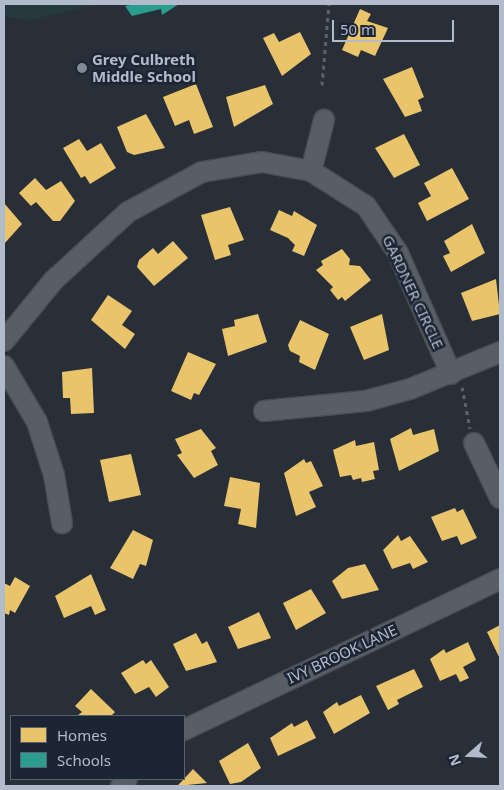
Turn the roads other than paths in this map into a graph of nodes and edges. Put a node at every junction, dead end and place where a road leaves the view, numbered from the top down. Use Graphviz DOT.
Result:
graph roads {
  1 [pos="324,120"];
  2 [pos="311,171"];
  3 [pos="4,341"];
  4 [pos="500,352"];
  5 [pos="4,366"];
  6 [pos="456,379"];
  7 [pos="264,411"];
  8 [pos="474,443"];
  9 [pos="500,498"];
  10 [pos="62,523"];
  11 [pos="500,579"];
  12 [pos="185,730"];
  1 -- 2 [label="street"];
  2 -- 3 [label="street, GARDNER CIRCLE"];
  2 -- 6 [label="street, GARDNER CIRCLE"];
  4 -- 6 [label="street"];
  5 -- 10 [label="street"];
  6 -- 7 [label="street"];
  8 -- 9 [label="street"];
  11 -- 12 [label="street, IVY BROOK LANE"];
}
